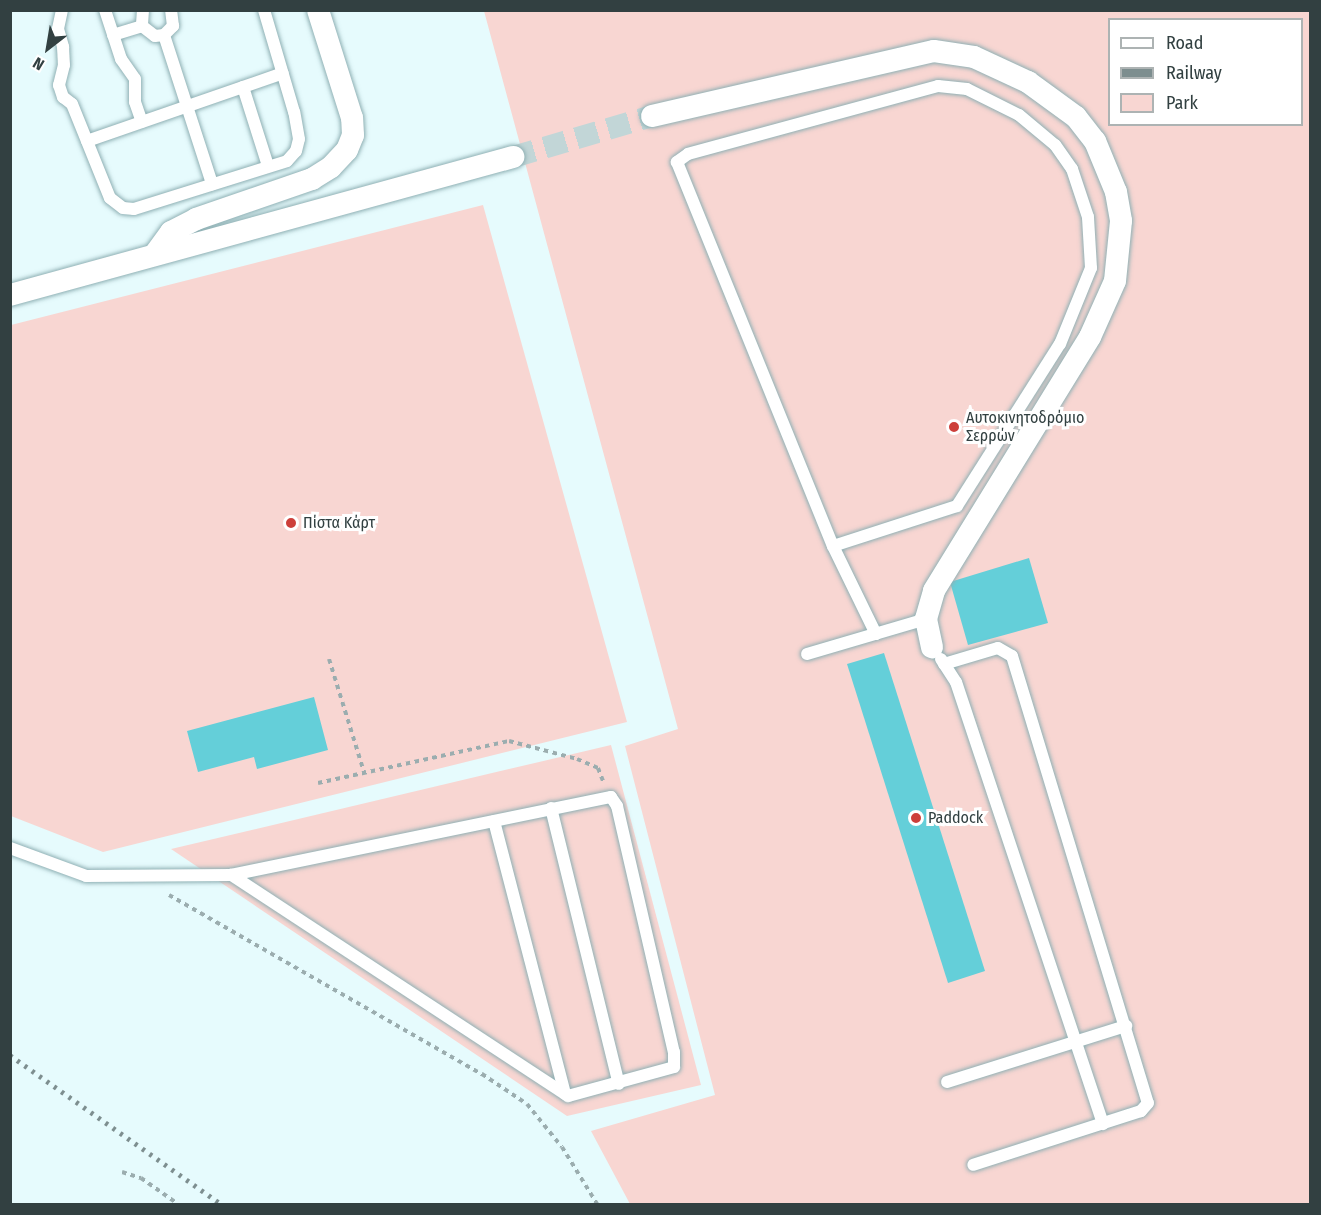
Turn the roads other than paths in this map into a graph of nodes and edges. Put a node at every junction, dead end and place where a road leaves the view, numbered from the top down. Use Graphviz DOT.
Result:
graph roads {
  1 [pos="62,10"];
  2 [pos="105,10"];
  3 [pos="143,10"];
  4 [pos="264,10"];
  5 [pos="318,10"];
  6 [pos="176,12"];
  7 [pos="142,26"];
  8 [pos="164,35"];
  9 [pos="113,36"];
  10 [pos="283,73"];
  11 [pos="243,87"];
  12 [pos="186,107"];
  13 [pos="652,116"];
  14 [pos="142,122"];
  15 [pos="87,141"];
  16 [pos="513,157"];
  17 [pos="268,166"];
  18 [pos="212,184"];
  19 [pos="155,254"];
  20 [pos="10,295"];
  21 [pos="832,546"];
  22 [pos="926,619"];
  23 [pos="876,634"];
  24 [pos="807,654"];
  25 [pos="938,655"];
  26 [pos="551,808"];
  27 [pos="494,821"];
  28 [pos="10,848"];
  29 [pos="231,875"];
  30 [pos="1126,1026"];
  31 [pos="1075,1043"];
  32 [pos="947,1082"];
  33 [pos="619,1084"];
  34 [pos="565,1094"];
  35 [pos="1102,1124"];
  36 [pos="973,1165"];
  1 -- 15 [label="lane"];
  2 -- 9 [label="lane"];
  3 -- 7 [label="lane"];
  4 -- 10 [label="lane"];
  5 -- 19 [label="street"];
  6 -- 8 [label="lane"];
  7 -- 8 [label="lane"];
  7 -- 9 [label="lane"];
  8 -- 12 [label="lane"];
  9 -- 14 [label="lane"];
  10 -- 11 [label="lane"];
  10 -- 17 [label="lane"];
  11 -- 12 [label="lane"];
  11 -- 17 [label="lane"];
  12 -- 14 [label="lane"];
  12 -- 18 [label="lane"];
  13 -- 22 [label="street"];
  14 -- 15 [label="lane"];
  15 -- 18 [label="lane"];
  16 -- 19 [label="street"];
  17 -- 18 [label="lane"];
  19 -- 20 [label="street"];
  21 -- 21 [label="lane"];
  21 -- 23 [label="lane"];
  22 -- 23 [label="lane"];
  22 -- 25 [label="street"];
  23 -- 24 [label="lane"];
  25 -- 30 [label="lane"];
  25 -- 31 [label="lane"];
  26 -- 27 [label="lane"];
  26 -- 33 [label="lane"];
  26 -- 33 [label="lane"];
  27 -- 29 [label="lane"];
  27 -- 34 [label="lane"];
  28 -- 29 [label="lane"];
  29 -- 34 [label="lane"];
  30 -- 31 [label="lane"];
  30 -- 35 [label="lane"];
  31 -- 32 [label="lane"];
  31 -- 35 [label="lane"];
  33 -- 34 [label="lane"];
  35 -- 36 [label="lane"];
}
